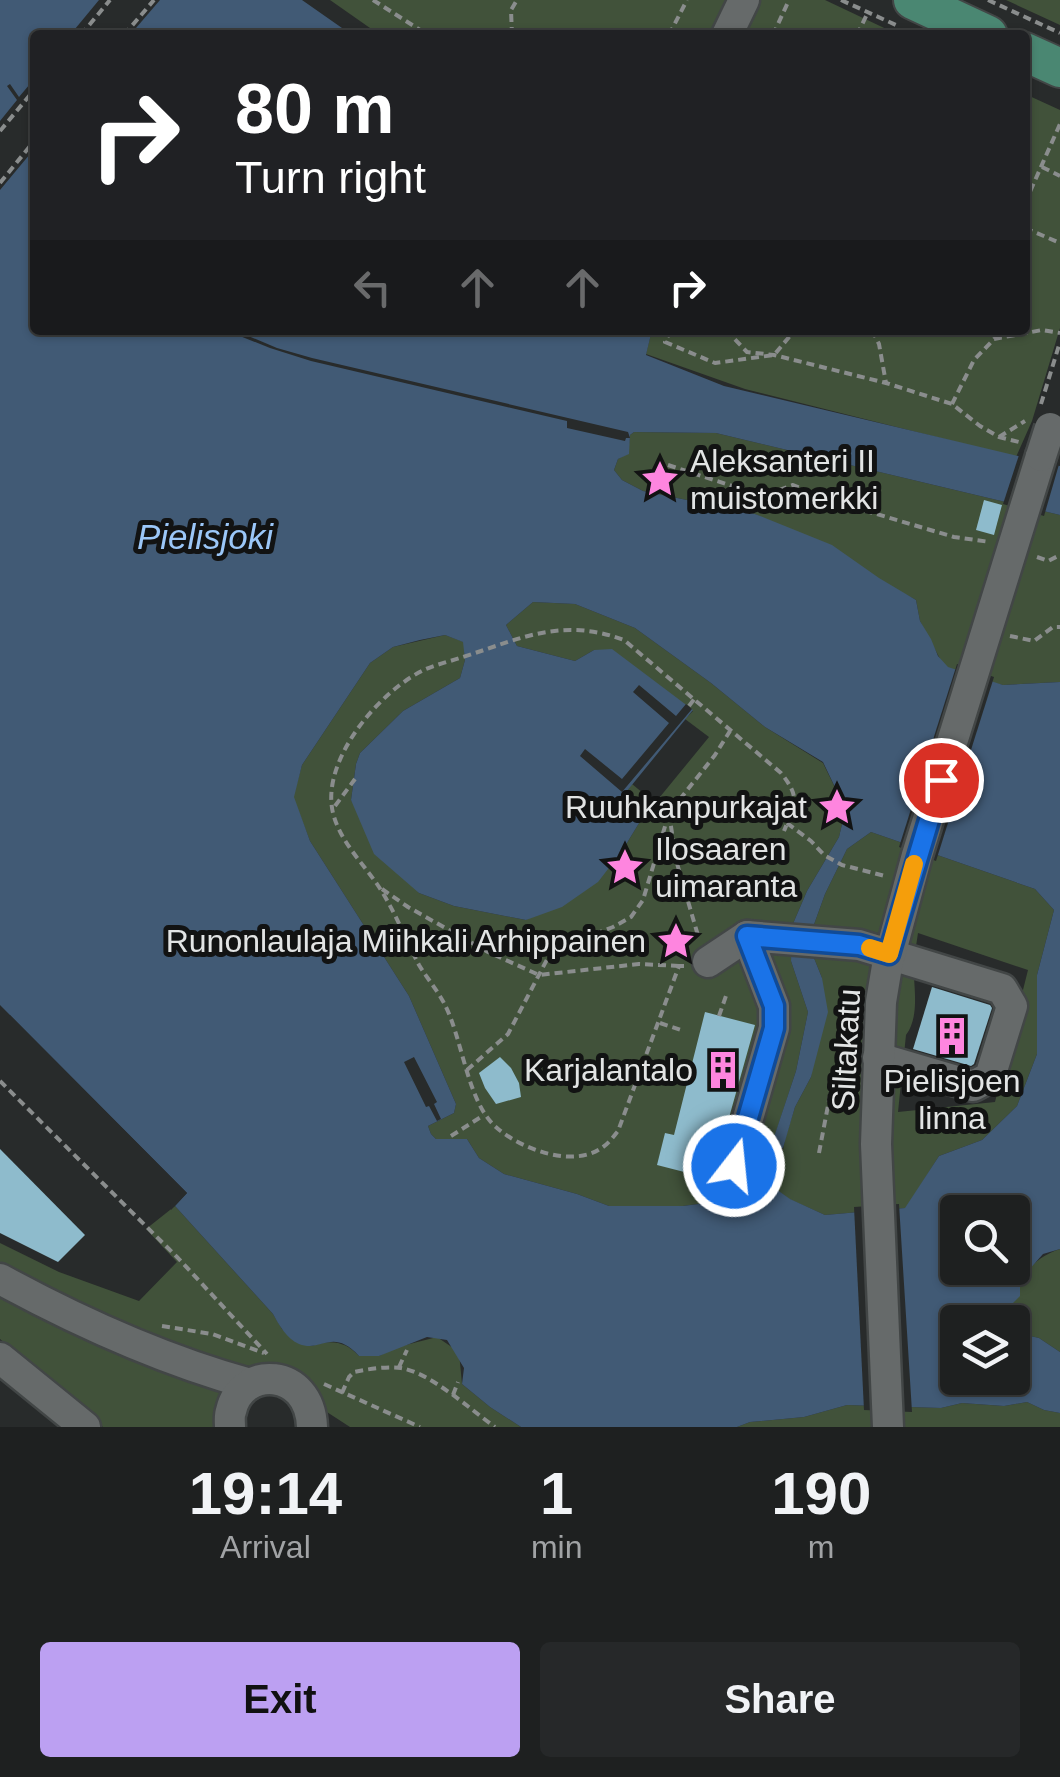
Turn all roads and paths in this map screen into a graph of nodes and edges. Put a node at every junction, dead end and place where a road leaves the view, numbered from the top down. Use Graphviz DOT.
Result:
graph roads {
  1 [pos="110,0"];
  2 [pos="154,0"];
  3 [pos="373,0"];
  4 [pos="517,0"];
  5 [pos="687,0"];
  6 [pos="744,0"];
  7 [pos="789,0"];
  8 [pos="840,0"];
  9 [pos="988,0"];
  10 [pos="1010,0"];
  11 [pos="868,12"];
  12 [pos="907,14"];
  13 [pos="997,22"];
  14 [pos="85,30"];
  15 [pos="128,30"];
  16 [pos="420,30"];
  17 [pos="512,30"];
  18 [pos="672,30"];
  19 [pos="729,30"];
  20 [pos="774,30"];
  21 [pos="859,30"];
  22 [pos="1060,33"];
  23 [pos="1030,54"];
  24 [pos="1060,68"];
  25 [pos="30,96"];
  26 [pos="1060,124"];
  27 [pos="0,131"];
  28 [pos="30,146"];
  29 [pos="1042,167"];
  30 [pos="1060,176"];
  31 [pos="0,183"];
  32 [pos="1030,192"];
  33 [pos="1030,230"];
  34 [pos="1060,243"];
  35 [pos="1030,332"];
  36 [pos="1060,333"];
  37 [pos="668,335"];
  38 [pos="729,335"];
  39 [pos="791,335"];
  40 [pos="874,335"];
  41 [pos="999,335"];
  42 [pos="1013,335"];
  43 [pos="1002,337"];
  44 [pos="1060,342"];
  45 [pos="774,356"];
  46 [pos="886,383"];
  47 [pos="952,404"];
  48 [pos="1040,423"];
  49 [pos="999,437"];
  50 [pos="668,465"];
  51 [pos="978,539"];
  52 [pos="1060,555"];
  53 [pos="1048,561"];
  54 [pos="1060,627"];
  55 [pos="1002,632"];
  56 [pos="696,698"];
  57 [pos="689,706"];
  58 [pos="730,731"];
  59 [pos="355,779"];
  60 [pos="332,810"];
  61 [pos="669,813"];
  62 [pos="787,823"];
  63 [pos="784,831"];
  64 [pos="894,879"];
  65 [pos="378,886"];
  66 [pos="747,936"];
  67 [pos="889,954"];
  68 [pos="693,964"];
  69 [pos="539,975"];
  70 [pos="726,993"];
  71 [pos="720,1016"];
  72 [pos="658,1022"];
  73 [pos="684,1031"];
  74 [pos="870,1057"];
  75 [pos="467,1070"];
  76 [pos="0,1081"];
  77 [pos="484,1115"];
  78 [pos="452,1136"];
  79 [pos="820,1153"];
  80 [pos="734,1166"];
  81 [pos="0,1279"];
  82 [pos="148,1324"];
  83 [pos="406,1350"];
  84 [pos="0,1358"];
  85 [pos="174,1360"];
  86 [pos="399,1368"];
  87 [pos="458,1382"];
  88 [pos="250,1384"];
  89 [pos="342,1393"];
  90 [pos="453,1395"];
  91 [pos="319,1411"];
  92 [pos="230,1419"];
  93 [pos="888,1425"];
  94 [pos="85,1427"];
  95 [pos="420,1427"];
  96 [pos="495,1427"];
  1 -- 14 [label="path"];
  2 -- 15 [label="path"];
  3 -- 16 [label="path"];
  4 -- 17 [label="path"];
  5 -- 18 [label="path"];
  6 -- 19 [label="street"];
  7 -- 20 [label="path"];
  8 -- 11 [label="path"];
  9 -- 13 [label="path"];
  10 -- 13 [label="path"];
  11 -- 12 [label="path"];
  11 -- 21 [label="path"];
  12 -- 13 [label="main road"];
  13 -- 22 [label="path"];
  23 -- 24 [label="main road"];
  25 -- 27 [label="path"];
  26 -- 29 [label="path"];
  28 -- 31 [label="path"];
  29 -- 30 [label="path"];
  29 -- 32 [label="path"];
  33 -- 34 [label="path"];
  35 -- 36 [label="path"];
  37 -- 45 [label="path"];
  38 -- 45 [label="path"];
  39 -- 45 [label="path"];
  40 -- 46 [label="path"];
  41 -- 43 [label="path"];
  42 -- 43 [label="path"];
  43 -- 47 [label="path"];
  44 -- 48 [label="path"];
  45 -- 46 [label="path"];
  46 -- 47 [label="path"];
  47 -- 49 [label="path"];
  48 -- 49 [label="path"];
  48 -- 49 [label="path"];
  48 -- 67 [label="street, Siltakatu, bridge"];
  50 -- 51 [label="path"];
  52 -- 53 [label="path"];
  54 -- 55 [label="path"];
  56 -- 57 [label="path"];
  56 -- 58 [label="path"];
  56 -- 60 [label="path"];
  58 -- 61 [label="path"];
  58 -- 62 [label="path"];
  59 -- 60 [label="path"];
  60 -- 65 [label="path"];
  61 -- 68 [label="path"];
  61 -- 69 [label="path"];
  62 -- 63 [label="path"];
  62 -- 64 [label="path"];
  65 -- 69 [label="path"];
  65 -- 75 [label="path"];
  66 -- 67 [label="street"];
  66 -- 68 [label="street"];
  66 -- 80 [label="street"];
  67 -- 74 [label="street, Siltakatu"];
  67 -- 74 [label="street"];
  68 -- 69 [label="path"];
  68 -- 72 [label="path"];
  69 -- 75 [label="path"];
  70 -- 71 [label="path"];
  72 -- 73 [label="path"];
  72 -- 77 [label="path"];
  74 -- 79 [label="path"];
  74 -- 93 [label="street, Siltakatu"];
  75 -- 77 [label="path"];
  76 -- 82 [label="path"];
  77 -- 78 [label="path"];
  81 -- 85 [label="street"];
  83 -- 86 [label="path"];
  84 -- 94 [label="street"];
  85 -- 88 [label="street"];
  85 -- 92 [label="street"];
  86 -- 89 [label="path"];
  86 -- 90 [label="path"];
  87 -- 90 [label="path"];
  88 -- 91 [label="street"];
  88 -- 92 [label="street"];
  89 -- 91 [label="path"];
  89 -- 95 [label="path"];
  90 -- 96 [label="path"];
}
